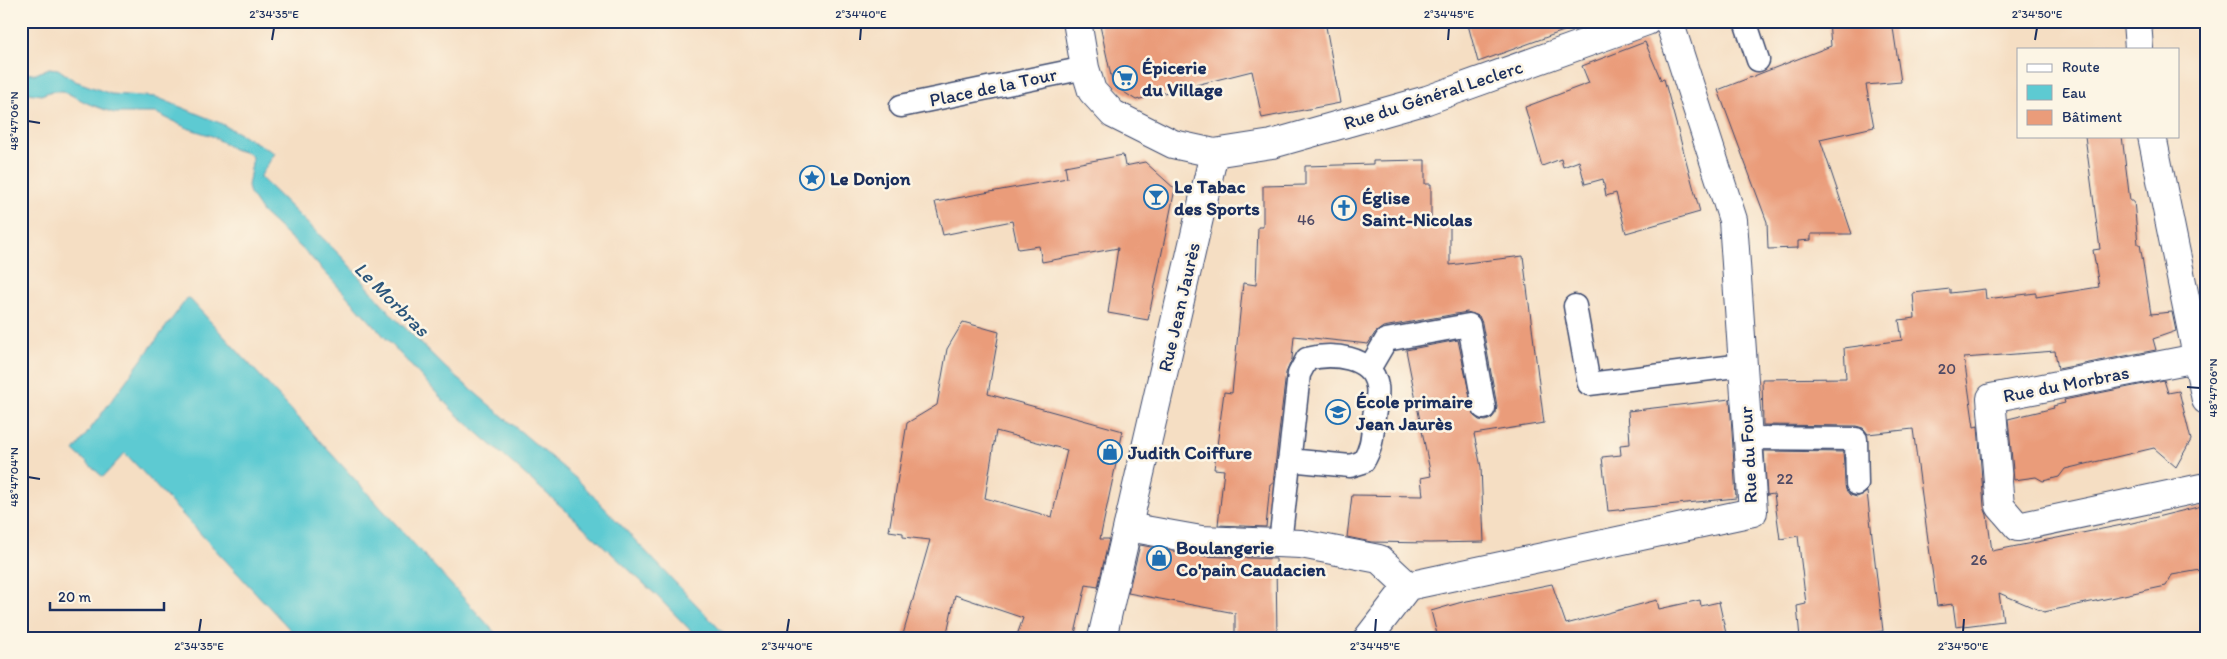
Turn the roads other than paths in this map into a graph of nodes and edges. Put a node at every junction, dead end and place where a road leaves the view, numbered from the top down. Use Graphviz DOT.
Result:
graph roads {
  1 [pos="1077,21"];
  2 [pos="1647,21"];
  3 [pos="1669,21"];
  4 [pos="1745,21"];
  5 [pos="2137,21"];
  6 [pos="2140,48"];
  7 [pos="1758,60"];
  8 [pos="1084,68"];
  9 [pos="901,106"];
  10 [pos="2152,138"];
  11 [pos="1214,153"];
  12 [pos="1575,306"];
  13 [pos="2197,358"];
  14 [pos="1743,365"];
  15 [pos="1369,369"];
  16 [pos="2206,400"];
  17 [pos="1484,408"];
  18 [pos="1748,438"];
  19 [pos="1290,460"];
  20 [pos="1857,484"];
  21 [pos="2206,488"];
  22 [pos="1128,527"];
  23 [pos="1280,543"];
  24 [pos="1408,586"];
  25 [pos="1102,638"];
  26 [pos="1368,638"];
  1 -- 8 [label="street"];
  2 -- 11 [label="street, Rue du Général Leclerc"];
  3 -- 14 [label="street, Rue du Four"];
  4 -- 7 [label="lane"];
  5 -- 6 [label="street"];
  8 -- 9 [label="lane, Place de la Tour"];
  8 -- 11 [label="street"];
  10 -- 13 [label="street"];
  11 -- 22 [label="street, Rue Jean Jaurès"];
  12 -- 14 [label="lane"];
  13 -- 16 [label="street"];
  13 -- 21 [label="street, Rue du Morbras"];
  14 -- 18 [label="street, Rue du Four"];
  15 -- 17 [label="lane"];
  15 -- 19 [label="lane"];
  15 -- 19 [label="lane"];
  18 -- 20 [label="lane"];
  18 -- 24 [label="street, Rue du Four"];
  19 -- 23 [label="lane"];
  22 -- 23 [label="street"];
  22 -- 25 [label="street, Rue Jean Jaurès"];
  23 -- 24 [label="street"];
  24 -- 26 [label="street"];
}
